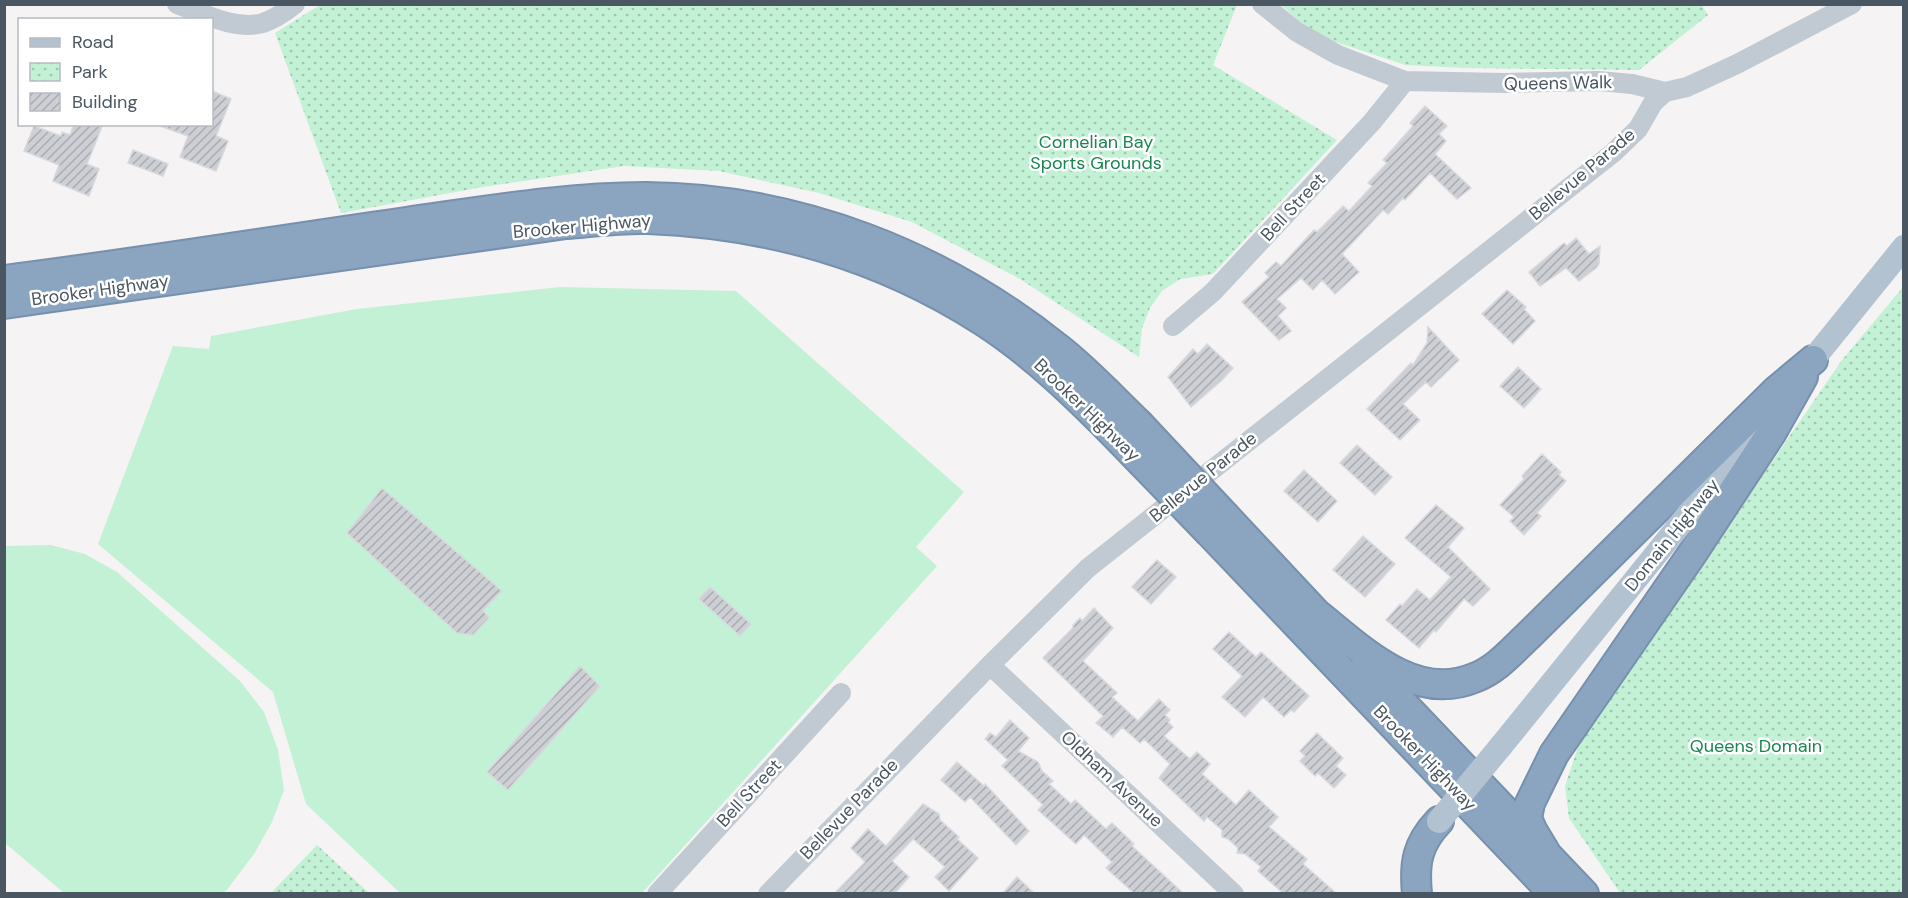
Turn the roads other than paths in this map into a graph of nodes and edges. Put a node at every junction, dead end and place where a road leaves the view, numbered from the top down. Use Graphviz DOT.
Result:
graph roads {
  1 [pos="177,4"];
  2 [pos="295,4"];
  3 [pos="1262,4"];
  4 [pos="1852,4"];
  5 [pos="1405,81"];
  6 [pos="1665,92"];
  7 [pos="1904,247"];
  8 [pos="4,280"];
  9 [pos="4,304"];
  10 [pos="1173,326"];
  11 [pos="1813,360"];
  12 [pos="1129,431"];
  13 [pos="1218,525"];
  14 [pos="1317,614"];
  15 [pos="990,665"];
  16 [pos="841,693"];
  17 [pos="1438,821"];
  18 [pos="1547,855"];
  19 [pos="1553,893"];
  20 [pos="657,894"];
  21 [pos="768,894"];
  22 [pos="1234,894"];
  23 [pos="1417,894"];
  24 [pos="1430,894"];
  25 [pos="1584,894"];
  1 -- 2 [label="street"];
  3 -- 5 [label="street, Queens Walk"];
  4 -- 6 [label="street, Queens Walk"];
  5 -- 6 [label="street, Queens Walk"];
  5 -- 10 [label="street, Bell Street"];
  6 -- 15 [label="street, Bellevue Parade"];
  7 -- 11 [label="main road, Domain Highway"];
  8 -- 12 [label="highway, Brooker Highway"];
  9 -- 12 [label="highway, Brooker Highway"];
  11 -- 14 [label="highway"];
  11 -- 17 [label="main road, Domain Highway, bridge"];
  11 -- 18 [label="highway"];
  12 -- 13 [label="highway, Brooker Highway, bridge"];
  13 -- 14 [label="highway, Brooker Highway"];
  13 -- 19 [label="highway, Brooker Highway"];
  14 -- 18 [label="highway, Brooker Highway"];
  15 -- 21 [label="street, Bellevue Parade"];
  15 -- 22 [label="street, Oldham Avenue"];
  16 -- 20 [label="street, Bell Street"];
  17 -- 23 [label="highway"];
  17 -- 24 [label="highway"];
  18 -- 25 [label="highway, Brooker Highway"];
}
